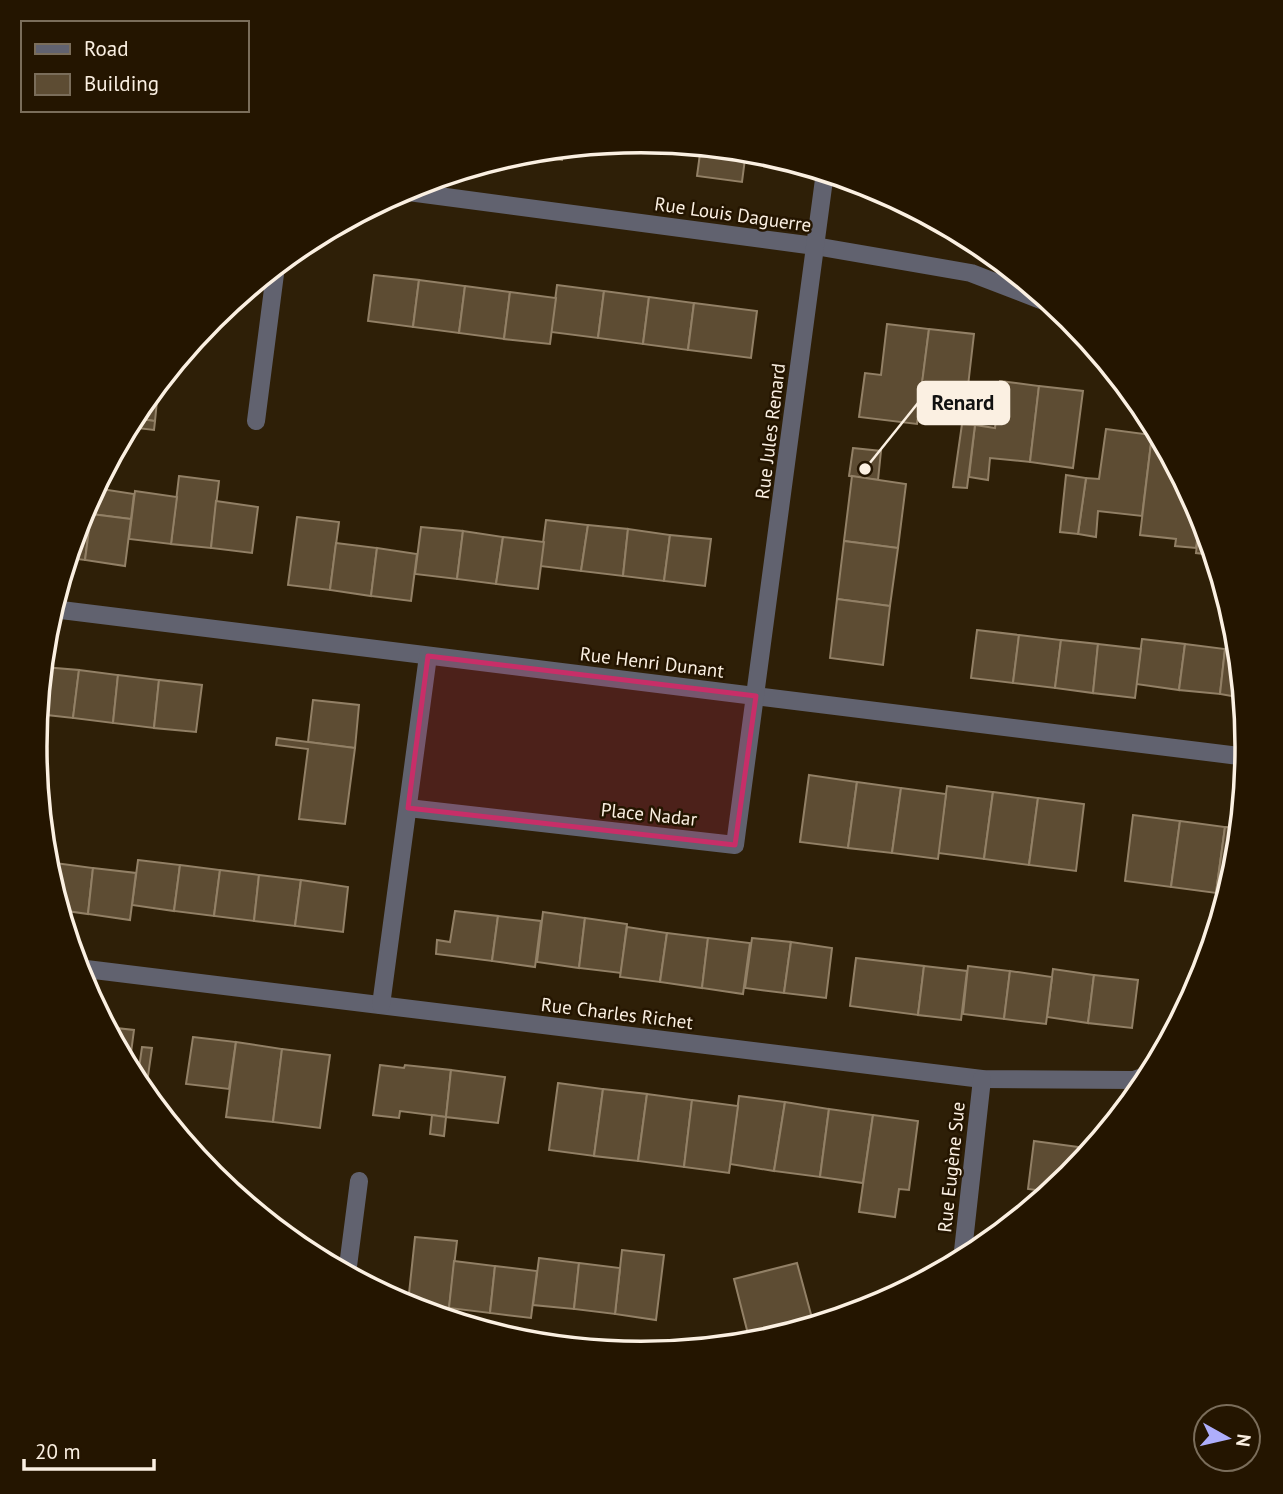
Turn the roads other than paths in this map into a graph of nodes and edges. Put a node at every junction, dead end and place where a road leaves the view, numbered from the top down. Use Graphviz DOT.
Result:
graph roads {
  1 [pos="824,181"];
  2 [pos="424,194"];
  3 [pos="815,246"];
  4 [pos="274,281"];
  5 [pos="1026,294"];
  6 [pos="256,421"];
  7 [pos="63,610"];
  8 [pos="428,656"];
  9 [pos="756,696"];
  10 [pos="1236,756"];
  11 [pos="408,808"];
  12 [pos="90,970"];
  13 [pos="382,1005"];
  14 [pos="982,1079"];
  15 [pos="1134,1080"];
  16 [pos="359,1181"];
  17 [pos="964,1246"];
  18 [pos="348,1264"];
  1 -- 3 [label="street, Rue Jules Renard"];
  2 -- 3 [label="street, Rue Louis Daguerre"];
  3 -- 5 [label="street, Rue Louis Daguerre"];
  3 -- 9 [label="street, Rue Jules Renard"];
  4 -- 6 [label="street"];
  7 -- 8 [label="street, Rue Henri Dunant"];
  8 -- 9 [label="street, Rue Henri Dunant"];
  8 -- 11 [label="street"];
  9 -- 10 [label="street, Rue Henri Dunant"];
  9 -- 11 [label="street, Place Nadar"];
  11 -- 13 [label="street"];
  12 -- 13 [label="street, Rue Charles Richet"];
  13 -- 14 [label="street, Rue Charles Richet"];
  14 -- 15 [label="street, Rue Charles Richet"];
  14 -- 17 [label="street, Rue Eugène Sue"];
  16 -- 18 [label="street"];
}
